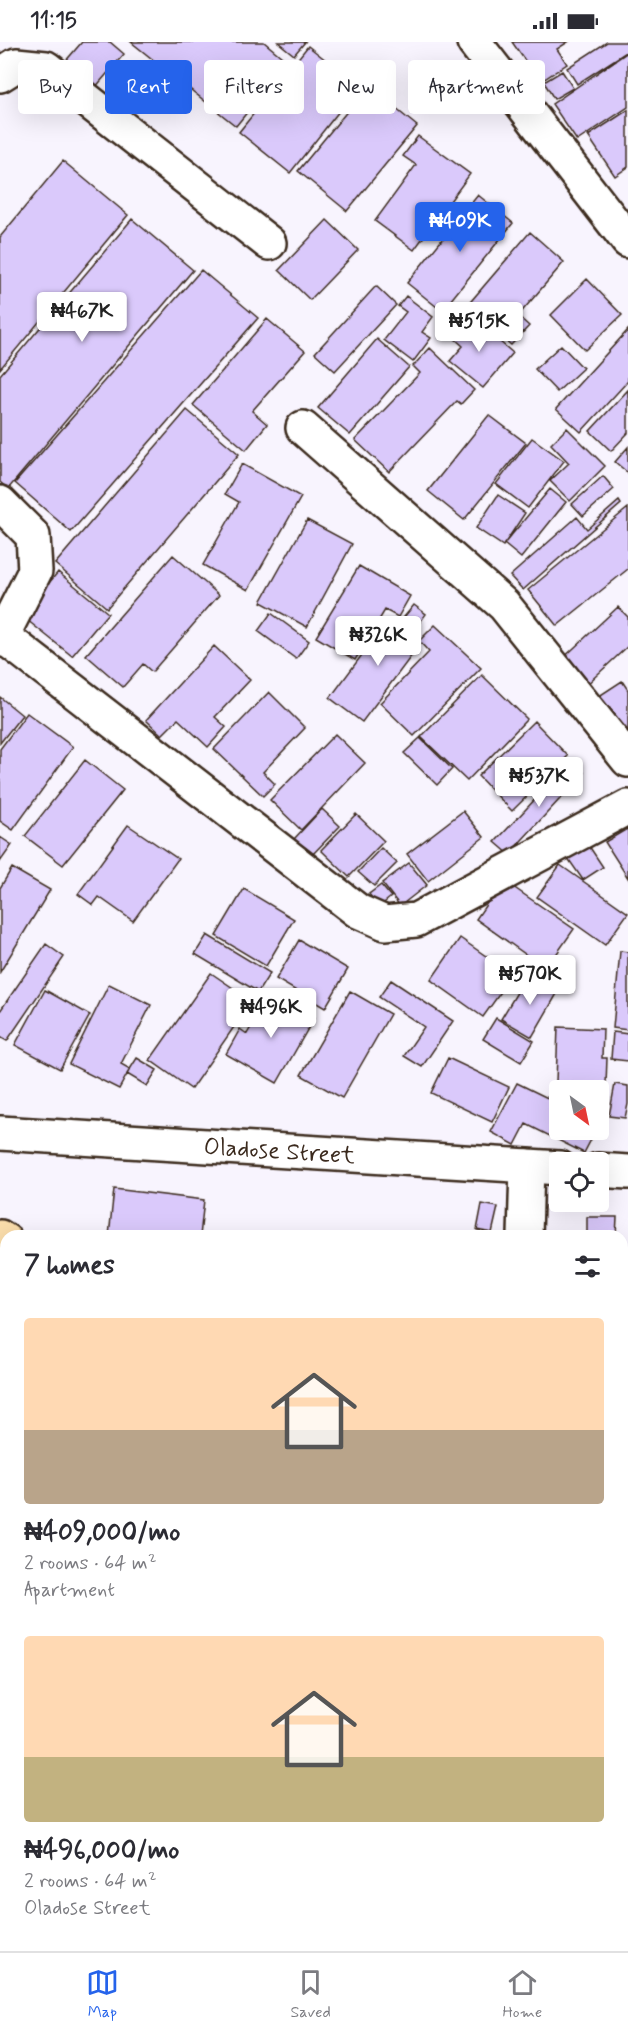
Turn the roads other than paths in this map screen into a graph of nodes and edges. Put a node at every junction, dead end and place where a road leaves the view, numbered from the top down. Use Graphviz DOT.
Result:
graph roads {
  1 [pos="474,42"];
  2 [pos="0,75"];
  3 [pos="628,241"];
  4 [pos="269,243"];
  5 [pos="303,429"];
  6 [pos="0,503"];
  7 [pos="1,637"];
  8 [pos="628,760"];
  9 [pos="628,807"];
  10 [pos="0,1133"];
  11 [pos="527,1166"];
  12 [pos="549,1167"];
  13 [pos="609,1171"];
  14 [pos="628,1172"];
  15 [pos="525,1230"];
  1 -- 3 [label="street"];
  2 -- 4 [label="street"];
  5 -- 8 [label="street"];
  6 -- 7 [label="street"];
  7 -- 9 [label="street"];
  10 -- 11 [label="street, Oladose Street"];
  11 -- 12 [label="street, Oladose Street"];
  11 -- 15 [label="street"];
  13 -- 14 [label="street"];
}
